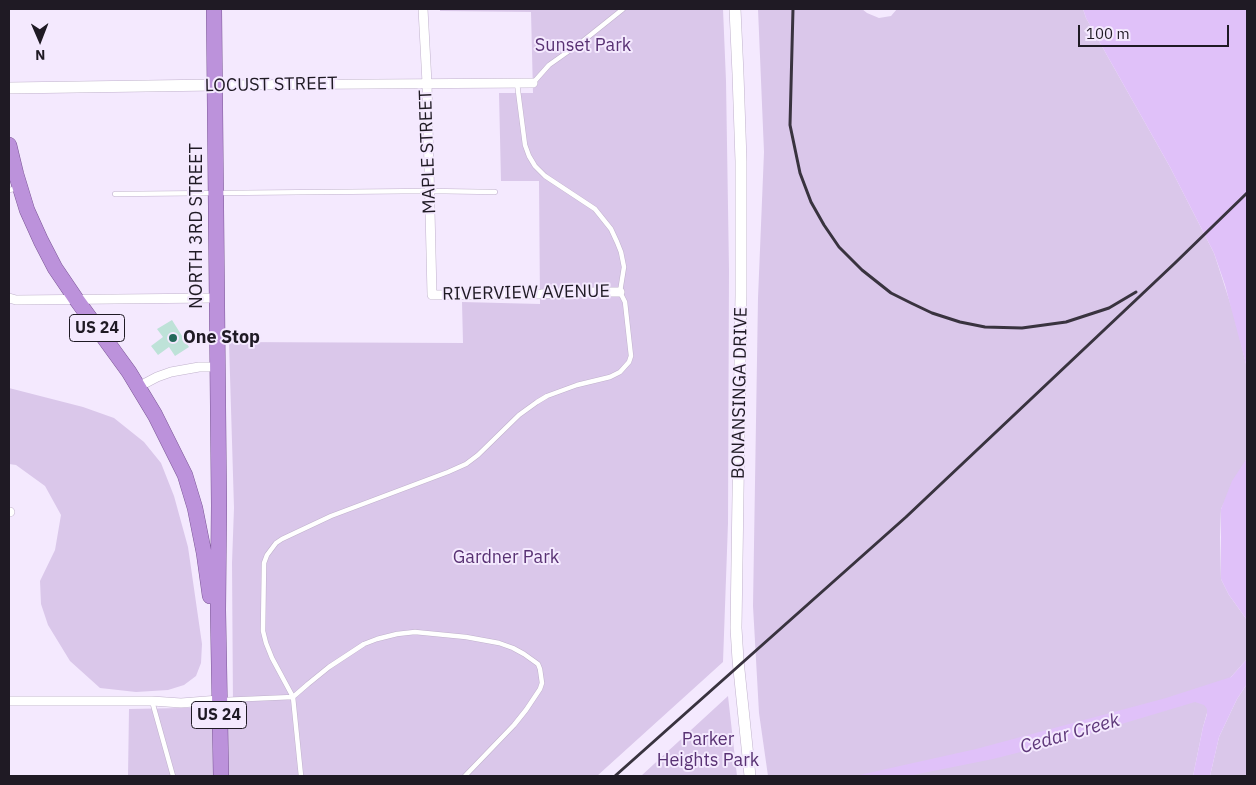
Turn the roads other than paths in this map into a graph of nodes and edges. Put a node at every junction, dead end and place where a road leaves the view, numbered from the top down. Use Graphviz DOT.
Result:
graph roads {
  1 [pos="214,9"];
  2 [pos="424,9"];
  3 [pos="623,9"];
  4 [pos="735,9"];
  5 [pos="427,83"];
  6 [pos="517,83"];
  7 [pos="533,83"];
  8 [pos="216,85"];
  9 [pos="9,88"];
  10 [pos="9,145"];
  11 [pos="14,189"];
  12 [pos="430,191"];
  13 [pos="495,192"];
  14 [pos="216,193"];
  15 [pos="115,194"];
  16 [pos="620,292"];
  17 [pos="432,295"];
  18 [pos="9,298"];
  19 [pos="216,298"];
  20 [pos="76,299"];
  21 [pos="217,367"];
  22 [pos="138,386"];
  23 [pos="218,654"];
  24 [pos="293,697"];
  25 [pos="218,700"];
  26 [pos="9,701"];
  27 [pos="152,701"];
  28 [pos="173,776"];
  29 [pos="221,776"];
  30 [pos="301,776"];
  31 [pos="465,776"];
  32 [pos="750,776"];
  1 -- 8 [label="highway, NORTH 3RD STREET / US 24"];
  2 -- 5 [label="street, MAPLE STREET"];
  3 -- 7 [label="lane"];
  4 -- 32 [label="street, BONANSINGA DRIVE"];
  5 -- 6 [label="street, LOCUST STREET"];
  5 -- 8 [label="street, LOCUST STREET"];
  5 -- 12 [label="street, MAPLE STREET"];
  6 -- 7 [label="street, LOCUST STREET"];
  6 -- 16 [label="lane"];
  8 -- 9 [label="street, LOCUST STREET"];
  8 -- 14 [label="highway, NORTH 3RD STREET / US 24"];
  10 -- 11 [label="highway, US 24"];
  11 -- 20 [label="highway, US 24"];
  12 -- 13 [label="lane"];
  12 -- 14 [label="lane"];
  12 -- 17 [label="street, MAPLE STREET"];
  14 -- 15 [label="lane"];
  14 -- 19 [label="highway, NORTH 3RD STREET / US 24"];
  16 -- 17 [label="street, RIVERVIEW AVENUE"];
  16 -- 24 [label="lane"];
  18 -- 20 [label="street"];
  19 -- 20 [label="street"];
  19 -- 21 [label="highway, NORTH 3RD STREET / US 24"];
  20 -- 22 [label="highway, US 24"];
  21 -- 22 [label="street"];
  21 -- 23 [label="highway, NORTH 3RD STREET / US 24"];
  22 -- 23 [label="highway, US 24"];
  23 -- 25 [label="highway, US 24"];
  24 -- 25 [label="lane"];
  24 -- 30 [label="lane"];
  24 -- 31 [label="lane"];
  25 -- 27 [label="street"];
  25 -- 29 [label="highway, US 24"];
  26 -- 27 [label="street"];
  27 -- 28 [label="lane"];
}
